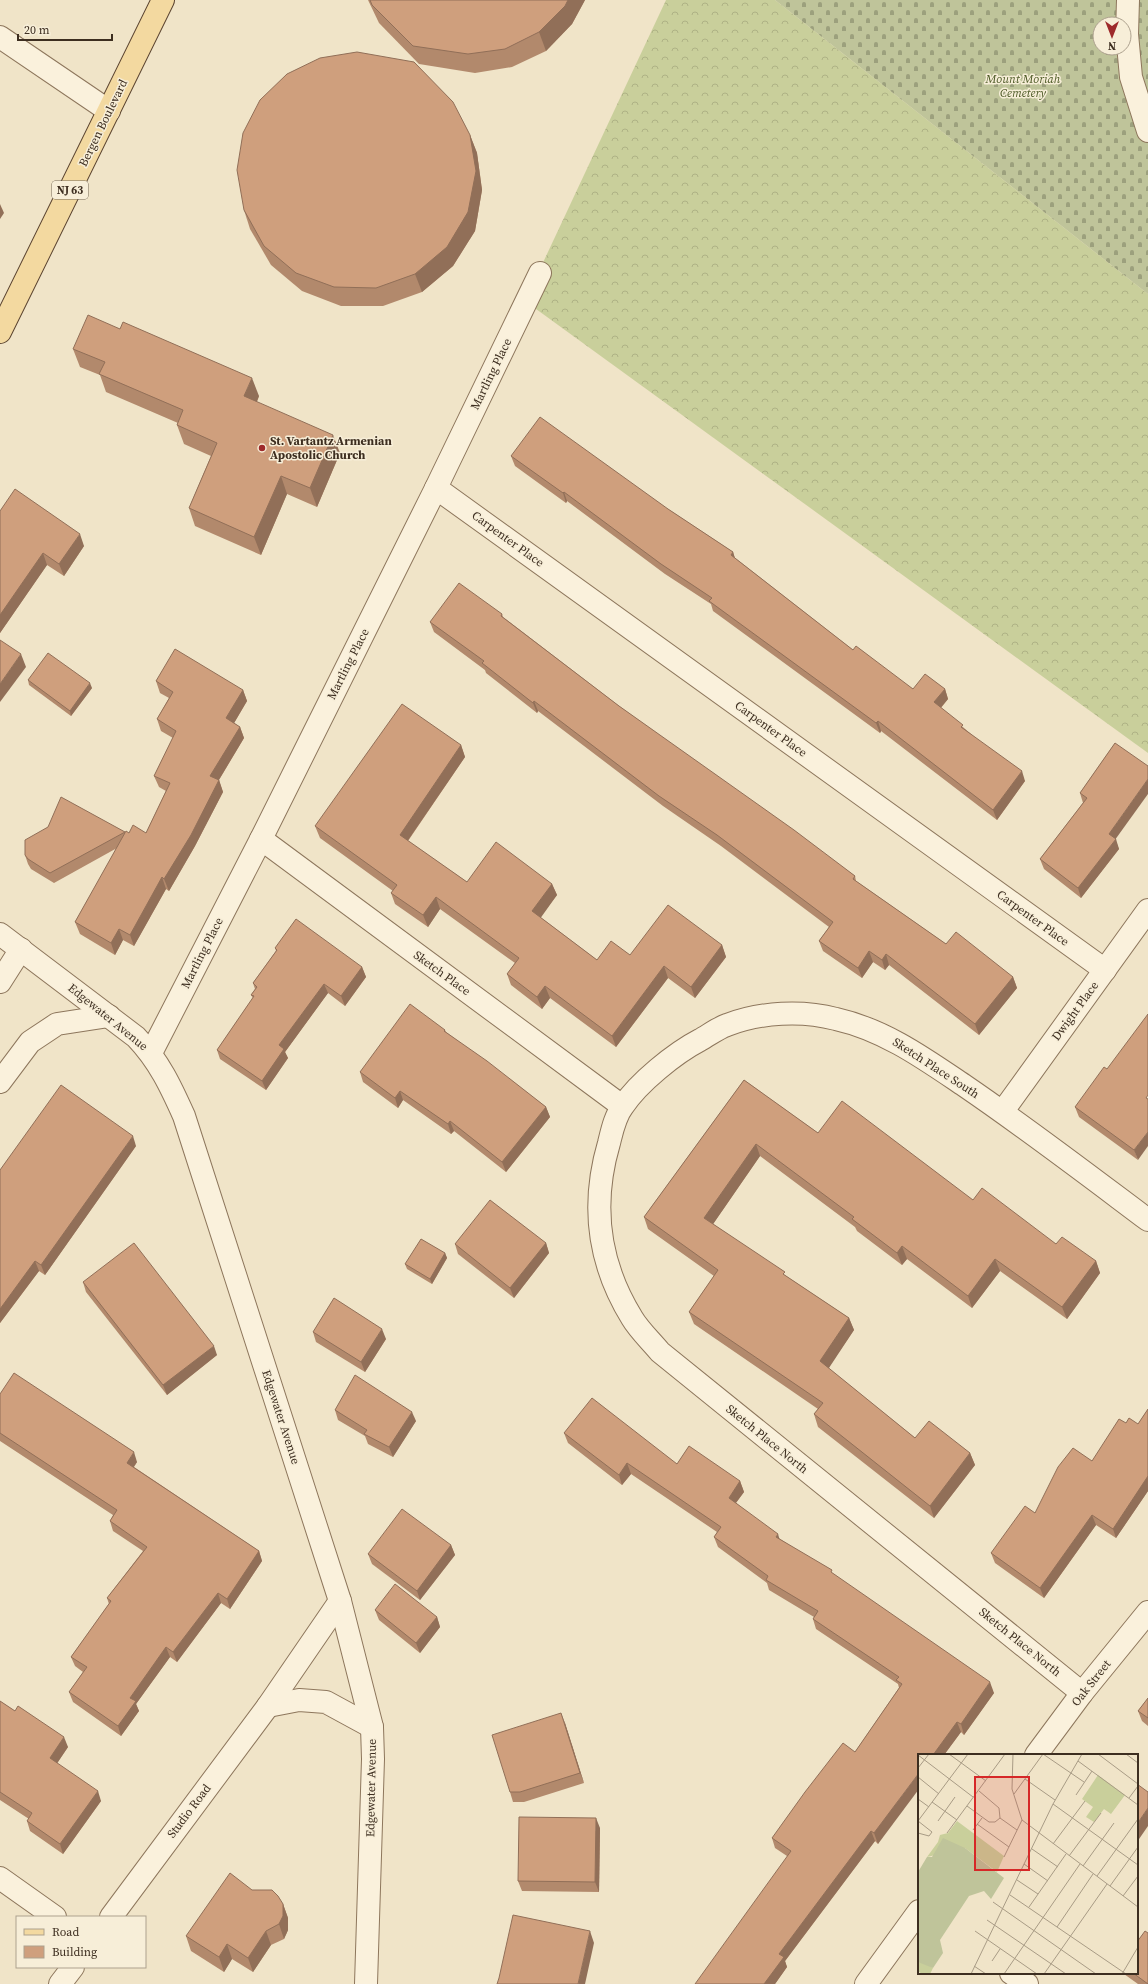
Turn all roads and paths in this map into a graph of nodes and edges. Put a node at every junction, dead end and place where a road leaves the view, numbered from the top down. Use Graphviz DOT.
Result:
graph roads {
  1 [pos="163,0"];
  2 [pos="1128,0"];
  3 [pos="0,37"];
  4 [pos="109,110"];
  5 [pos="1148,131"];
  6 [pos="540,273"];
  7 [pos="0,332"];
  8 [pos="436,488"];
  9 [pos="261,839"];
  10 [pos="1148,910"];
  11 [pos="0,934"];
  12 [pos="21,949"];
  13 [pos="1105,970"];
  14 [pos="0,982"];
  15 [pos="109,1016"];
  16 [pos="151,1053"];
  17 [pos="0,1082"];
  18 [pos="622,1106"];
  19 [pos="1003,1111"];
  20 [pos="1148,1220"];
  21 [pos="340,1601"];
  22 [pos="1148,1612"];
  23 [pos="1082,1693"];
  24 [pos="268,1706"];
  25 [pos="372,1727"];
  26 [pos="1037,1754"];
  27 [pos="0,1878"];
  28 [pos="918,1912"];
  29 [pos="54,1916"];
  30 [pos="111,1916"];
  31 [pos="72,1968"];
  32 [pos="1012,1974"];
  33 [pos="60,1984"];
  34 [pos="366,1984"];
  35 [pos="866,1984"];
  36 [pos="1026,1984"];
  1 -- 4 [label="main road, Bergen Boulevard / NJ 63"];
  2 -- 5 [label="street"];
  3 -- 4 [label="street"];
  4 -- 7 [label="main road, Bergen Boulevard / NJ 63"];
  6 -- 8 [label="street, Martling Place"];
  8 -- 9 [label="street, Martling Place"];
  8 -- 13 [label="street, Carpenter Place"];
  9 -- 16 [label="street, Martling Place"];
  9 -- 18 [label="street, Sketch Place"];
  10 -- 13 [label="street, Dwight Place"];
  11 -- 12 [label="street, Edgewater Avenue"];
  12 -- 14 [label="street"];
  12 -- 15 [label="street, Edgewater Avenue"];
  13 -- 19 [label="street, Dwight Place"];
  15 -- 16 [label="street, Edgewater Avenue"];
  15 -- 17 [label="street"];
  16 -- 21 [label="street, Edgewater Avenue"];
  18 -- 19 [label="street, Sketch Place South"];
  18 -- 23 [label="street, Sketch Place North"];
  19 -- 20 [label="street, Sketch Place South"];
  21 -- 24 [label="street, Studio Road"];
  21 -- 25 [label="street, Edgewater Avenue"];
  22 -- 23 [label="street, Oak Street"];
  23 -- 26 [label="street, Oak Street"];
  24 -- 25 [label="street"];
  24 -- 30 [label="street, Studio Road"];
  25 -- 34 [label="street, Edgewater Avenue"];
  27 -- 29 [label="street"];
  28 -- 35 [label="street"];
  31 -- 33 [label="street"];
  32 -- 36 [label="street"];
}
